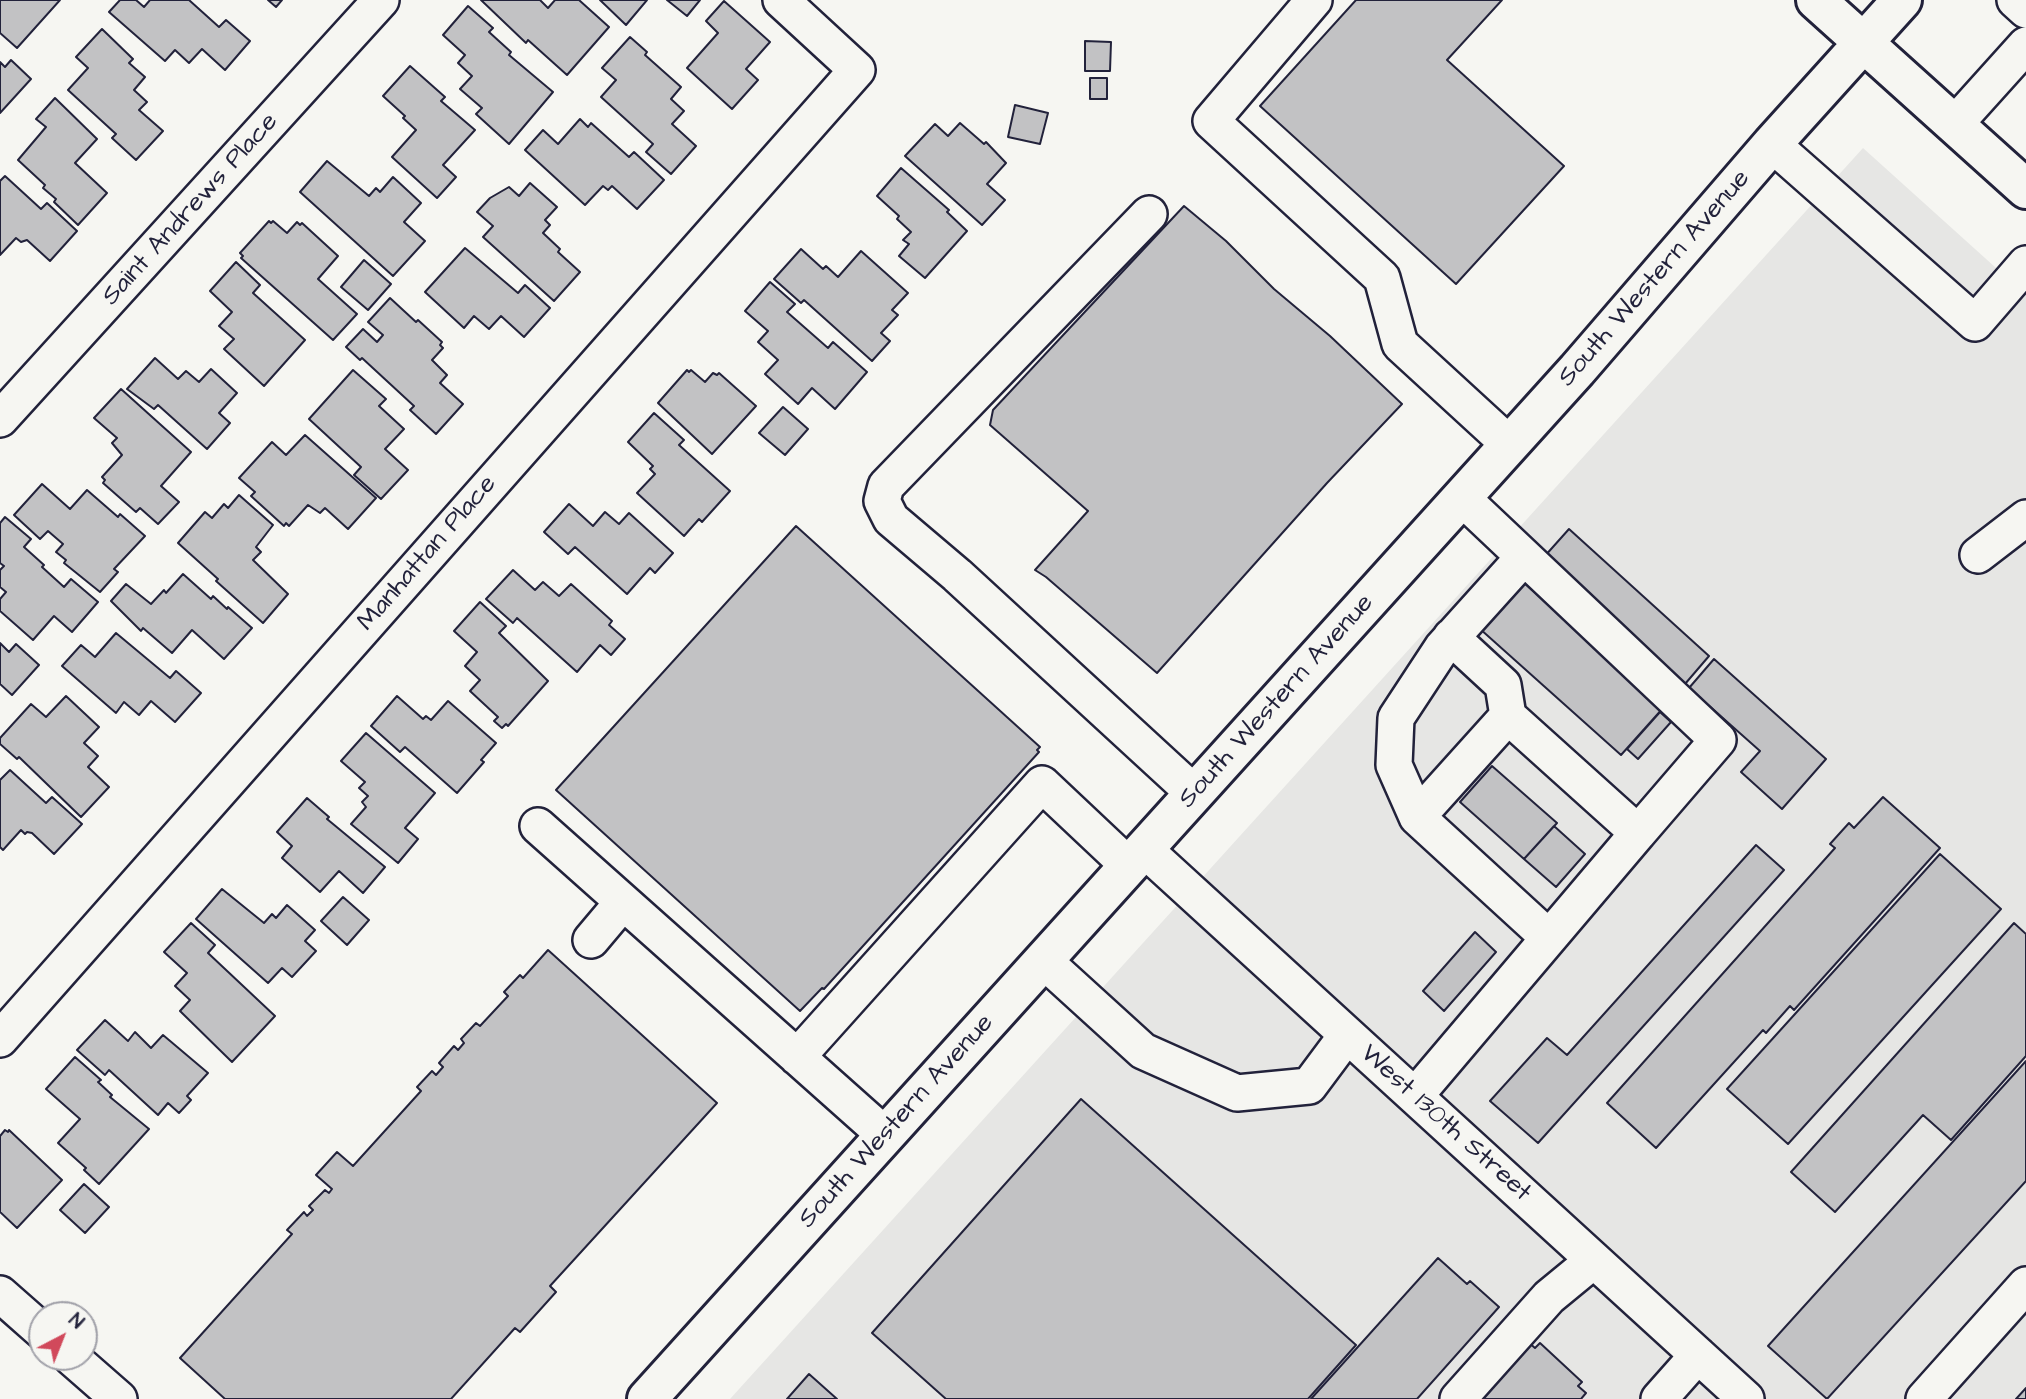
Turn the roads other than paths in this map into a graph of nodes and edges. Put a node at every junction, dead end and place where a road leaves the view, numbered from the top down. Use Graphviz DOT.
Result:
graph roads {
  1 [pos="381,0"];
  2 [pos="781,0"];
  3 [pos="1314,0"];
  4 [pos="1816,0"];
  5 [pos="1902,0"];
  6 [pos="2015,0"];
  7 [pos="2026,10"];
  8 [pos="1864,44"];
  9 [pos="2026,44"];
  10 [pos="1954,125"];
  11 [pos="1772,144"];
  12 [pos="2026,189"];
  13 [pos="1149,214"];
  14 [pos="2026,264"];
  15 [pos="0,419"];
  16 [pos="1510,445"];
  17 [pos="1462,498"];
  18 [pos="2026,518"];
  19 [pos="1978,555"];
  20 [pos="1524,557"];
  21 [pos="1451,637"];
  22 [pos="1508,716"];
  23 [pos="1195,793"];
  24 [pos="1417,817"];
  25 [pos="538,826"];
  26 [pos="1639,834"];
  27 [pos="1136,857"];
  28 [pos="623,902"];
  29 [pos="1549,938"];
  30 [pos="591,940"];
  31 [pos="1043,960"];
  32 [pos="1347,1035"];
  33 [pos="0,1039"];
  34 [pos="797,1057"];
  35 [pos="1415,1097"];
  36 [pos="886,1135"];
  37 [pos="1594,1260"];
  38 [pos="2026,1285"];
  39 [pos="0,1294"];
  40 [pos="28,1319"];
  41 [pos="1698,1355"];
  42 [pos="87,1371"];
  43 [pos="119,1399"];
  44 [pos="647,1399"];
  45 [pos="1458,1399"];
  46 [pos="1659,1399"];
  47 [pos="1746,1399"];
  48 [pos="1924,1399"];
  1 -- 15 [label="street, Saint Andrews Place"];
  2 -- 33 [label="street, Manhattan Place"];
  3 -- 16 [label="street"];
  4 -- 8 [label="main road"];
  5 -- 8 [label="main road, South Western Avenue"];
  6 -- 7 [label="street"];
  8 -- 10 [label="main road"];
  8 -- 11 [label="main road, South Western Avenue"];
  9 -- 10 [label="street"];
  10 -- 12 [label="main road"];
  11 -- 14 [label="street"];
  11 -- 16 [label="main road, South Western Avenue"];
  13 -- 23 [label="street"];
  16 -- 17 [label="main road, South Western Avenue"];
  17 -- 20 [label="street"];
  17 -- 23 [label="main road, South Western Avenue"];
  18 -- 19 [label="street"];
  20 -- 21 [label="street"];
  20 -- 26 [label="street"];
  21 -- 22 [label="street"];
  21 -- 24 [label="street"];
  22 -- 24 [label="street"];
  22 -- 26 [label="street"];
  23 -- 27 [label="main road, South Western Avenue"];
  24 -- 29 [label="street"];
  25 -- 28 [label="street"];
  26 -- 29 [label="street"];
  27 -- 31 [label="main road, South Western Avenue"];
  27 -- 32 [label="street, West 130th Street"];
  27 -- 34 [label="street, West 130th Street"];
  28 -- 30 [label="street"];
  28 -- 34 [label="street"];
  29 -- 35 [label="street"];
  31 -- 32 [label="street"];
  31 -- 36 [label="main road, South Western Avenue"];
  32 -- 35 [label="street, West 130th Street"];
  34 -- 36 [label="street"];
  35 -- 37 [label="street, West 130th Street"];
  36 -- 44 [label="main road, South Western Avenue"];
  37 -- 41 [label="street, West 130th Street"];
  37 -- 45 [label="street"];
  38 -- 48 [label="street"];
  39 -- 40 [label="street"];
  41 -- 46 [label="street"];
  41 -- 47 [label="street, West 130th Street"];
  42 -- 43 [label="street"];
}
